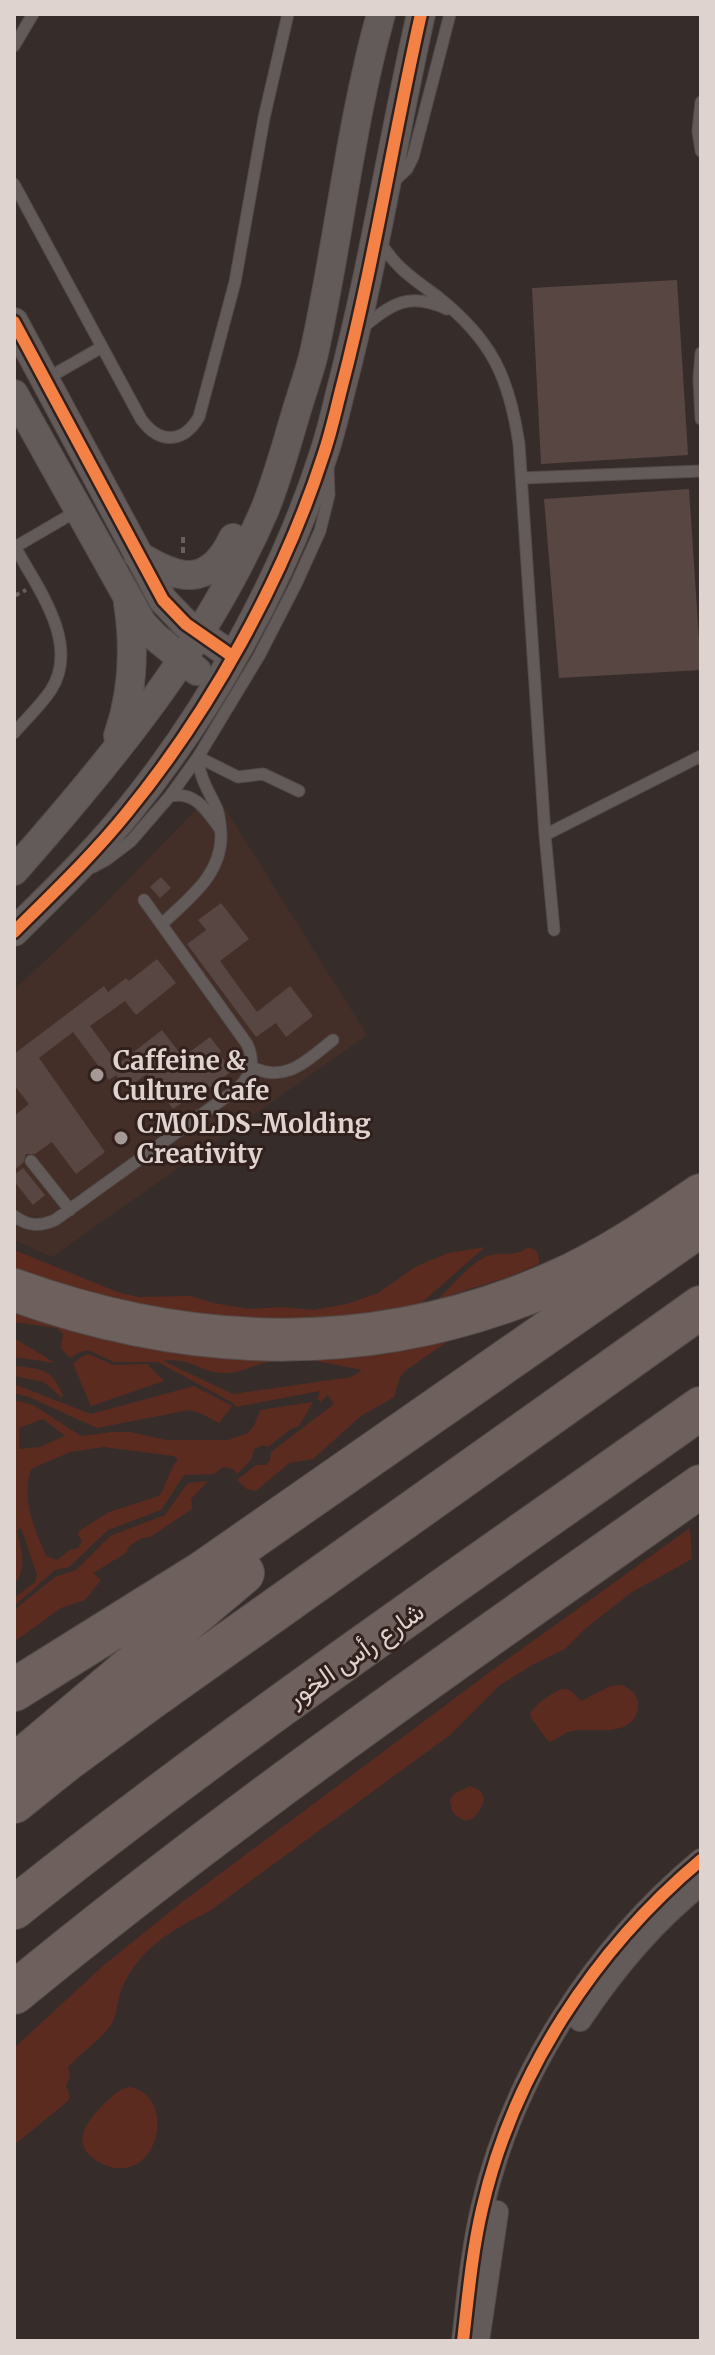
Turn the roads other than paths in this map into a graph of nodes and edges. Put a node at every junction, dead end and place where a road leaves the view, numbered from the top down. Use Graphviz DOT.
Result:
graph roads {
  1 [pos="33,14"];
  2 [pos="288,14"];
  3 [pos="381,14"];
  4 [pos="421,14"];
  5 [pos="450,14"];
  6 [pos="14,46"];
  7 [pos="701,102"];
  8 [pos="701,151"];
  9 [pos="14,184"];
  10 [pos="384,190"];
  11 [pos="376,234"];
  12 [pos="461,317"];
  13 [pos="14,322"];
  14 [pos="356,333"];
  15 [pos="102,347"];
  16 [pos="701,353"];
  17 [pos="314,355"];
  18 [pos="45,379"];
  19 [pos="14,394"];
  20 [pos="701,419"];
  21 [pos="286,444"];
  22 [pos="324,454"];
  23 [pos="701,471"];
  24 [pos="522,478"];
  25 [pos="78,510"];
  26 [pos="15,546"];
  27 [pos="138,555"];
  28 [pos="127,599"];
  29 [pos="246,632"];
  30 [pos="198,634"];
  31 [pos="232,656"];
  32 [pos="193,676"];
  33 [pos="14,733"];
  34 [pos="701,756"];
  35 [pos="198,757"];
  36 [pos="107,762"];
  37 [pos="299,791"];
  38 [pos="170,796"];
  39 [pos="220,829"];
  40 [pos="545,835"];
  41 [pos="14,871"];
  42 [pos="70,877"];
  43 [pos="144,900"];
  44 [pos="162,924"];
  45 [pos="554,930"];
  46 [pos="14,932"];
  47 [pos="333,1040"];
  48 [pos="252,1067"];
  49 [pos="31,1161"];
  50 [pos="701,1195"];
  51 [pos="70,1210"];
  52 [pos="14,1216"];
  53 [pos="701,1225"];
  54 [pos="14,1290"];
  55 [pos="701,1307"];
  56 [pos="701,1408"];
  57 [pos="418,1423"];
  58 [pos="701,1486"];
  59 [pos="683,1509"];
  60 [pos="14,1690"];
  61 [pos="14,1766"];
  62 [pos="14,1802"];
  63 [pos="701,1860"];
  64 [pos="701,1884"];
  65 [pos="14,1908"];
  66 [pos="14,1993"];
  67 [pos="463,2341"];
  68 [pos="478,2341"];
  1 -- 6 [label="lane"];
  2 -- 15 [label="lane"];
  3 -- 17 [label="street"];
  4 -- 10 [label="street"];
  5 -- 10 [label="lane"];
  7 -- 8 [label="lane"];
  9 -- 15 [label="lane"];
  10 -- 11 [label="street"];
  11 -- 12 [label="lane"];
  11 -- 14 [label="street"];
  12 -- 14 [label="lane"];
  12 -- 24 [label="lane"];
  13 -- 18 [label="street"];
  14 -- 22 [label="street"];
  15 -- 18 [label="lane"];
  16 -- 20 [label="lane"];
  17 -- 21 [label="street"];
  17 -- 29 [label="street"];
  18 -- 27 [label="street"];
  19 -- 25 [label="street"];
  21 -- 27 [label="street"];
  21 -- 30 [label="street"];
  22 -- 29 [label="street"];
  22 -- 35 [label="lane"];
  23 -- 24 [label="lane"];
  24 -- 40 [label="lane"];
  25 -- 26 [label="lane"];
  25 -- 28 [label="street"];
  26 -- 33 [label="lane"];
  27 -- 30 [label="street"];
  28 -- 32 [label="street"];
  28 -- 36 [label="street"];
  29 -- 31 [label="street"];
  30 -- 31 [label="street"];
  30 -- 32 [label="street"];
  31 -- 32 [label="street"];
  32 -- 36 [label="street"];
  32 -- 42 [label="street"];
  34 -- 40 [label="lane"];
  35 -- 37 [label="lane"];
  35 -- 38 [label="lane"];
  35 -- 39 [label="lane"];
  36 -- 41 [label="street"];
  38 -- 39 [label="lane"];
  38 -- 42 [label="lane"];
  39 -- 44 [label="lane"];
  40 -- 45 [label="lane"];
  42 -- 46 [label="street"];
  43 -- 44 [label="lane"];
  44 -- 48 [label="lane"];
  47 -- 48 [label="lane"];
  48 -- 51 [label="lane"];
  49 -- 51 [label="lane"];
  50 -- 54 [label="highway"];
  51 -- 52 [label="lane"];
  53 -- 57 [label="highway"];
  55 -- 62 [label="highway"];
  56 -- 65 [label="highway, شارع رأس الخور"];
  57 -- 60 [label="highway"];
  57 -- 61 [label="highway"];
  58 -- 59 [label="highway"];
  59 -- 66 [label="highway"];
  63 -- 67 [label="street"];
  64 -- 68 [label="street"];
}
